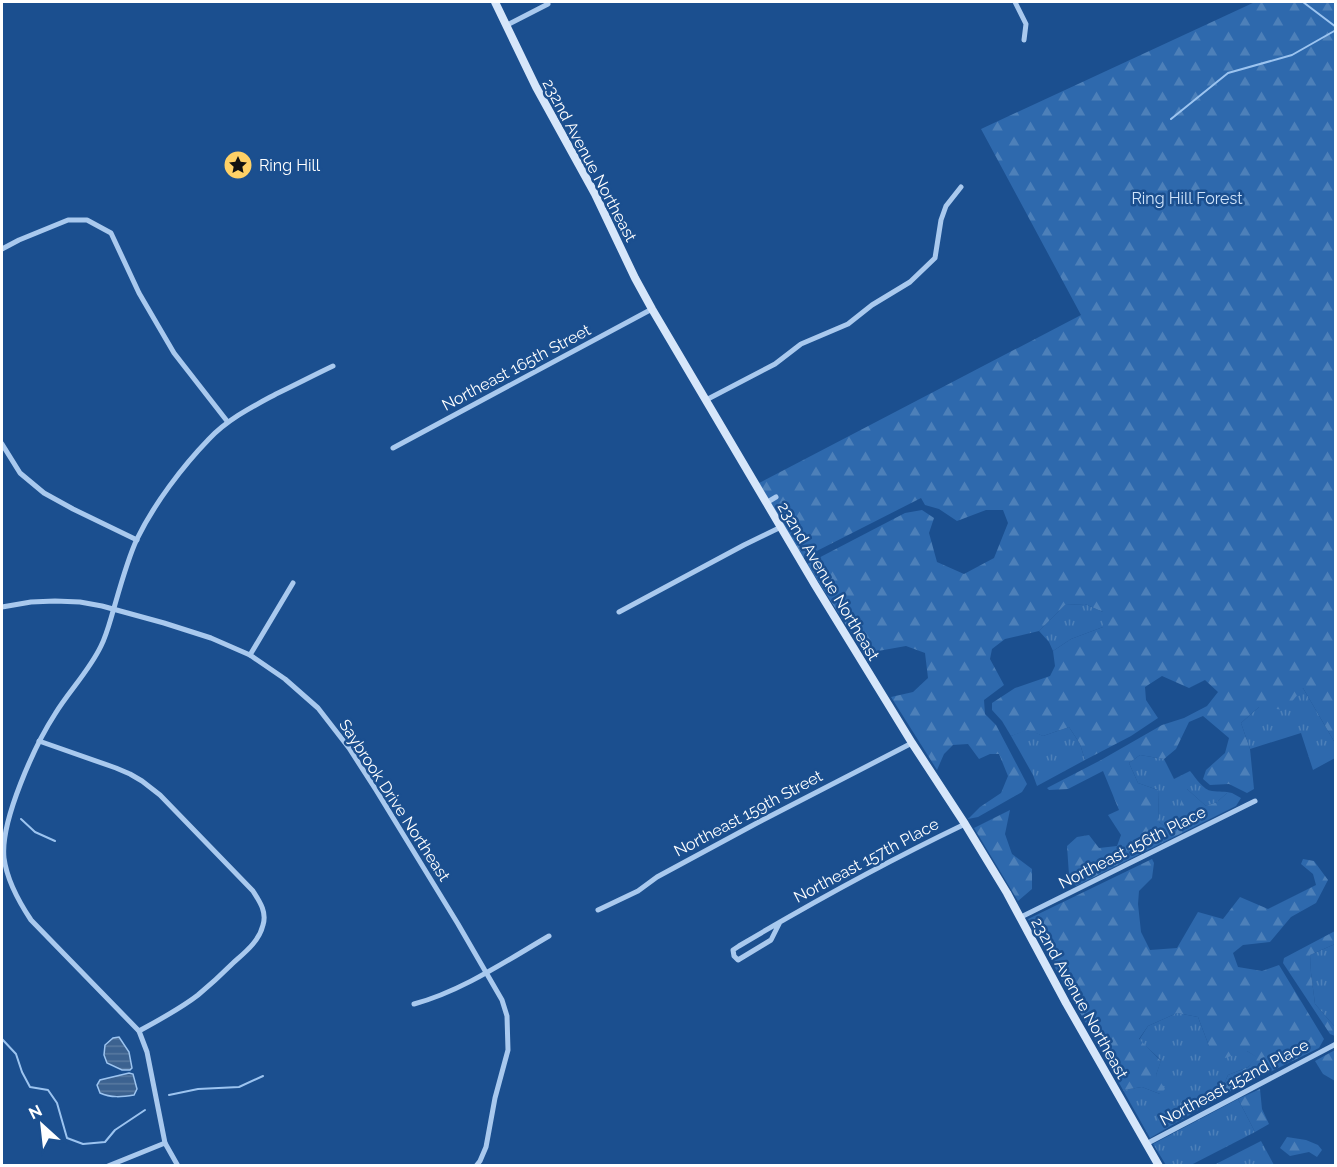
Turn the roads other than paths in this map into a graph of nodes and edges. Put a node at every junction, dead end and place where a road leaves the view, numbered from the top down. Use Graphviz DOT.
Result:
graph roads {
  1 [pos="495,2"];
  2 [pos="1015,2"];
  3 [pos="548,4"];
  4 [pos="507,25"];
  5 [pos="1024,40"];
  6 [pos="961,187"];
  7 [pos="2,249"];
  8 [pos="652,309"];
  9 [pos="333,366"];
  10 [pos="706,400"];
  11 [pos="227,422"];
  12 [pos="2,444"];
  13 [pos="393,448"];
  14 [pos="776,497"];
  15 [pos="766,503"];
  16 [pos="781,527"];
  17 [pos="137,540"];
  18 [pos="293,583"];
  19 [pos="2,607"];
  20 [pos="113,609"];
  21 [pos="619,612"];
  22 [pos="250,655"];
  23 [pos="39,741"];
  24 [pos="912,743"];
  25 [pos="1255,801"];
  26 [pos="965,824"];
  27 [pos="3,858"];
  28 [pos="598,910"];
  29 [pos="1021,917"];
  30 [pos="780,922"];
  31 [pos="549,936"];
  32 [pos="486,972"];
  33 [pos="414,1004"];
  34 [pos="139,1031"];
  35 [pos="1335,1044"];
  36 [pos="165,1143"];
  37 [pos="1146,1144"];
  38 [pos="478,1163"];
  39 [pos="108,1166"];
  40 [pos="178,1166"];
  41 [pos="1158,1166"];
  1 -- 4 [label="street, 232nd Avenue Northeast"];
  2 -- 5 [label="street"];
  3 -- 4 [label="street"];
  4 -- 8 [label="street, 232nd Avenue Northeast"];
  6 -- 10 [label="street"];
  7 -- 11 [label="street"];
  8 -- 10 [label="street, 232nd Avenue Northeast"];
  8 -- 13 [label="street, Northeast 165th Street"];
  9 -- 11 [label="street"];
  10 -- 15 [label="street, 232nd Avenue Northeast"];
  11 -- 17 [label="street"];
  12 -- 17 [label="street"];
  14 -- 15 [label="street"];
  15 -- 16 [label="street, 232nd Avenue Northeast"];
  16 -- 21 [label="street"];
  16 -- 24 [label="street, 232nd Avenue Northeast"];
  17 -- 20 [label="street"];
  18 -- 22 [label="street"];
  19 -- 20 [label="street, Saybrook Drive Northeast"];
  20 -- 22 [label="street, Saybrook Drive Northeast"];
  20 -- 23 [label="street"];
  22 -- 32 [label="street, Saybrook Drive Northeast"];
  23 -- 27 [label="street"];
  23 -- 34 [label="street"];
  24 -- 26 [label="street, 232nd Avenue Northeast"];
  24 -- 28 [label="street, Northeast 159th Street"];
  25 -- 29 [label="street, Northeast 156th Place"];
  26 -- 29 [label="street, 232nd Avenue Northeast"];
  26 -- 30 [label="street, Northeast 157th Place"];
  27 -- 34 [label="street"];
  29 -- 37 [label="street, 232nd Avenue Northeast"];
  30 -- 30 [label="street, Northeast 157th Place"];
  31 -- 32 [label="street"];
  32 -- 33 [label="street"];
  32 -- 38 [label="street, Saybrook Drive Northeast"];
  34 -- 36 [label="street"];
  35 -- 37 [label="street, Northeast 152nd Place"];
  36 -- 39 [label="street"];
  36 -- 40 [label="street"];
  37 -- 41 [label="street, 232nd Avenue Northeast"];
}
